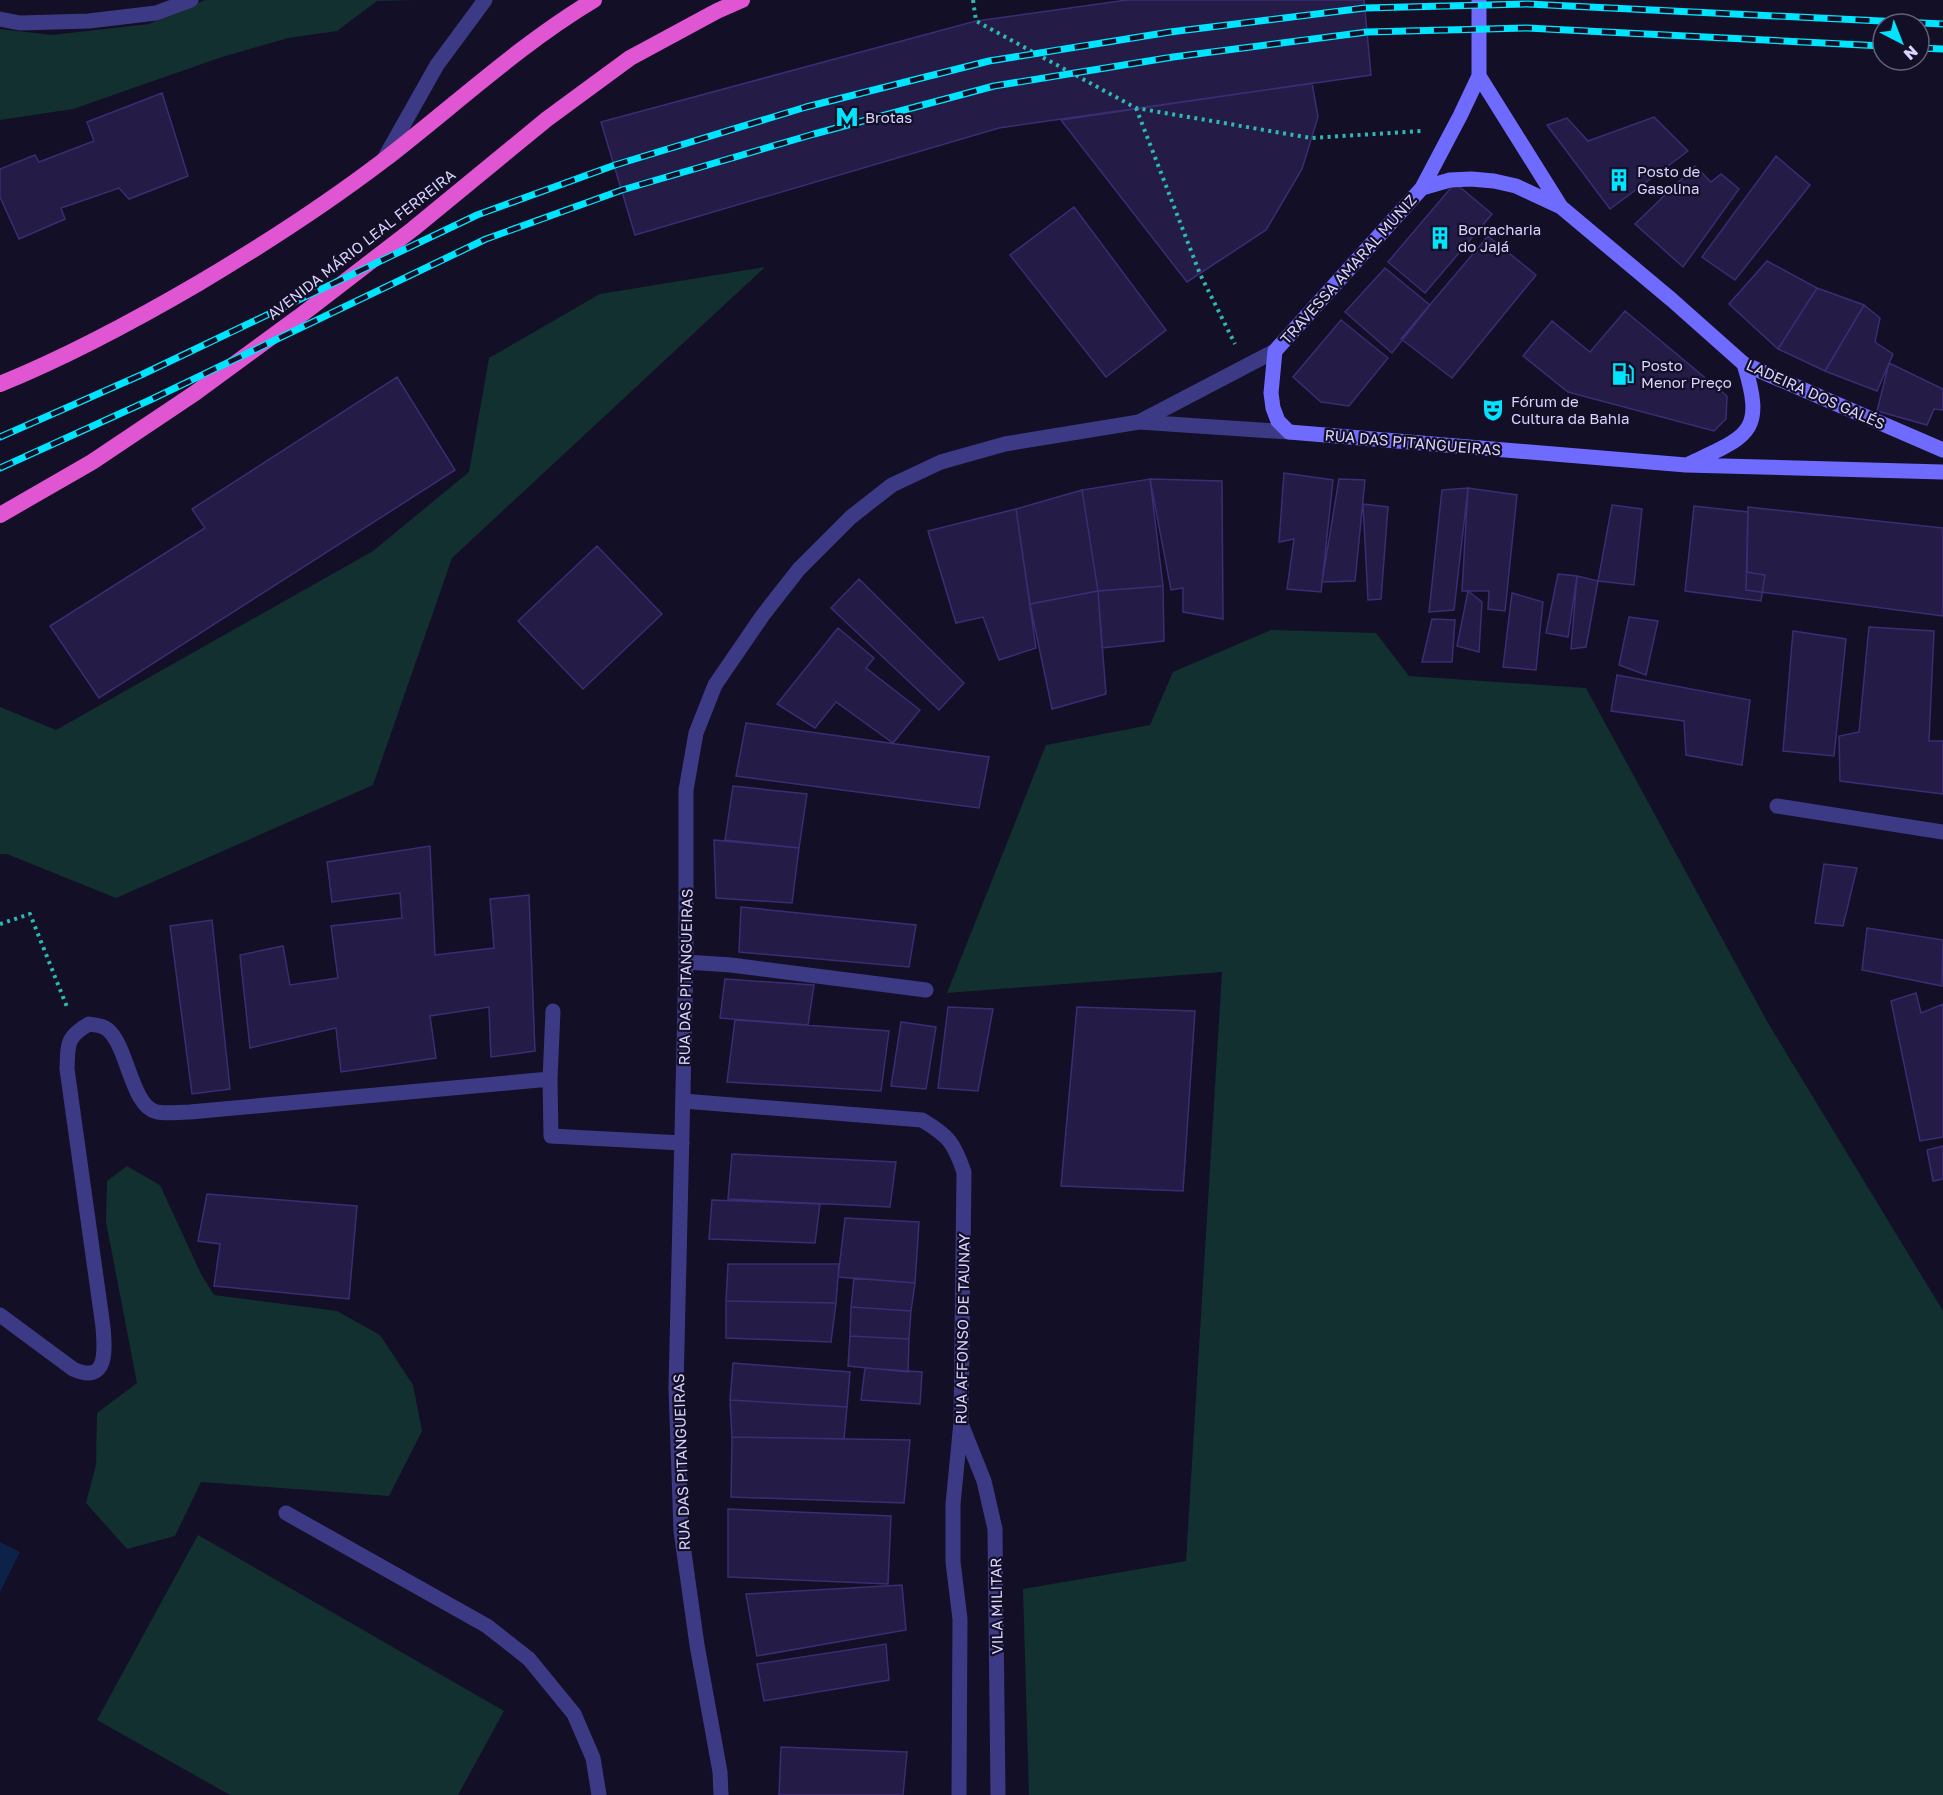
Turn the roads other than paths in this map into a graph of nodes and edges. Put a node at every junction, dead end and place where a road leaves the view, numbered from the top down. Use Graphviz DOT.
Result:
graph roads {
  1 [pos="191,0"];
  2 [pos="485,0"];
  3 [pos="594,0"];
  4 [pos="742,0"];
  5 [pos="1479,0"];
  6 [pos="0,19"];
  7 [pos="1479,68"];
  8 [pos="383,161"];
  9 [pos="1422,188"];
  10 [pos="1561,207"];
  11 [pos="1275,351"];
  12 [pos="1744,364"];
  13 [pos="0,384"];
  14 [pos="1139,422"];
  15 [pos="1289,432"];
  16 [pos="1943,450"];
  17 [pos="1686,465"];
  18 [pos="1943,472"];
  19 [pos="0,515"];
  20 [pos="1777,806"];
  21 [pos="1943,832"];
  22 [pos="686,962"];
  23 [pos="926,990"];
  24 [pos="553,1011"];
  25 [pos="550,1079"];
  26 [pos="683,1101"];
  27 [pos="682,1143"];
  28 [pos="0,1315"];
  29 [pos="961,1422"];
  30 [pos="286,1513"];
  31 [pos="599,1795"];
  32 [pos="721,1795"];
  33 [pos="959,1795"];
  34 [pos="998,1795"];
  1 -- 6 [label="street"];
  2 -- 8 [label="street"];
  3 -- 8 [label="highway"];
  4 -- 19 [label="highway, AVENIDA MÁRIO LEAL FERREIRA"];
  5 -- 7 [label="main road"];
  7 -- 9 [label="main road, TRAVESSA AMARAL MUNIZ"];
  7 -- 10 [label="main road"];
  8 -- 13 [label="highway"];
  9 -- 10 [label="main road"];
  9 -- 11 [label="main road, TRAVESSA AMARAL MUNIZ"];
  10 -- 12 [label="main road, LADEIRA DOS GALÉS"];
  11 -- 14 [label="street, RUA DAS PITANGUEIRAS"];
  11 -- 15 [label="main road"];
  12 -- 16 [label="main road, LADEIRA DOS GALÉS"];
  12 -- 17 [label="main road"];
  14 -- 15 [label="street, RUA DAS PITANGUEIRAS"];
  14 -- 22 [label="street, RUA DAS PITANGUEIRAS"];
  15 -- 17 [label="main road, RUA DAS PITANGUEIRAS"];
  17 -- 18 [label="main road"];
  20 -- 21 [label="street"];
  22 -- 23 [label="street"];
  22 -- 26 [label="street, RUA DAS PITANGUEIRAS"];
  24 -- 25 [label="street"];
  25 -- 27 [label="street"];
  25 -- 28 [label="street"];
  26 -- 27 [label="street, RUA DAS PITANGUEIRAS"];
  26 -- 29 [label="street, RUA AFFONSO DE TAUNAY"];
  27 -- 32 [label="street, RUA DAS PITANGUEIRAS"];
  29 -- 33 [label="street, RUA AFFONSO DE TAUNAY"];
  29 -- 34 [label="street, VILA MILITAR"];
  30 -- 31 [label="street"];
}
